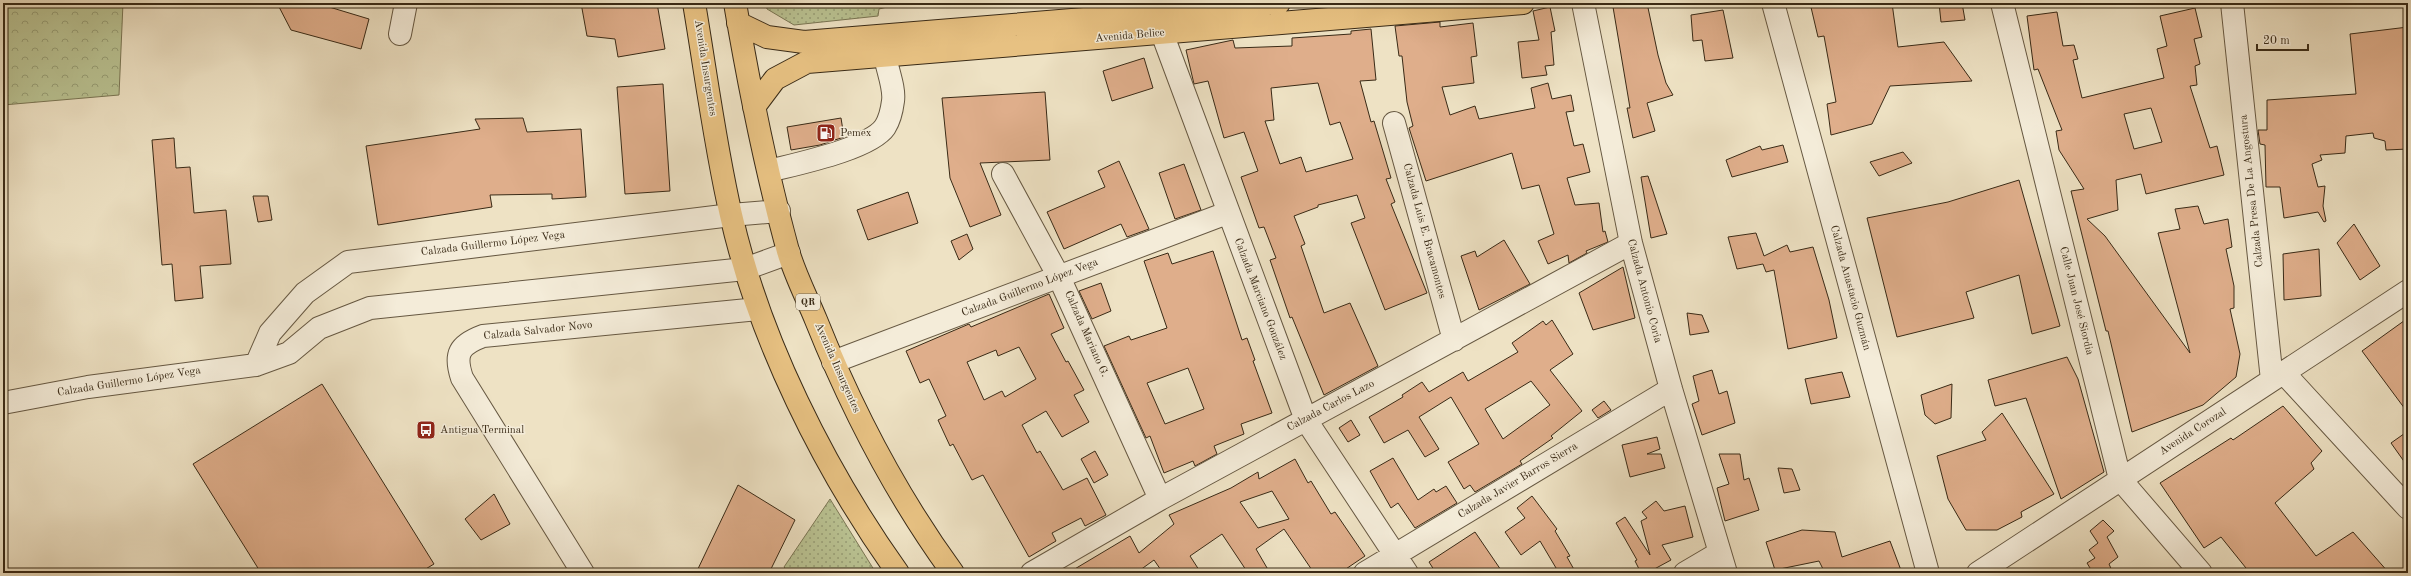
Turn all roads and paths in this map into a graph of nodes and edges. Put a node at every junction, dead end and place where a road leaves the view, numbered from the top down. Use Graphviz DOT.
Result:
graph roads {
  1 [pos="406,3"];
  2 [pos="694,3"];
  3 [pos="1279,3"];
  4 [pos="1523,3"];
  5 [pos="1583,3"];
  6 [pos="1772,3"];
  7 [pos="2002,3"];
  8 [pos="2232,3"];
  9 [pos="736,13"];
  10 [pos="1160,16"];
  11 [pos="400,34"];
  12 [pos="885,56"];
  13 [pos="754,107"];
  14 [pos="1394,123"];
  15 [pos="770,171"];
  16 [pos="1003,174"];
  17 [pos="779,211"];
  18 [pos="1227,213"];
  19 [pos="730,215"];
  20 [pos="1631,243"];
  21 [pos="789,253"];
  22 [pos="745,269"];
  23 [pos="1060,276"];
  24 [pos="2408,291"];
  25 [pos="758,309"];
  26 [pos="1454,340"];
  27 [pos="833,362"];
  28 [pos="256,365"];
  29 [pos="2278,376"];
  30 [pos="1671,389"];
  31 [pos="3,403"];
  32 [pos="1306,420"];
  33 [pos="2120,479"];
  34 [pos="1160,499"];
  35 [pos="2408,508"];
  36 [pos="1394,554"];
  37 [pos="1723,563"];
  38 [pos="583,573"];
  39 [pos="898,573"];
  40 [pos="954,573"];
  41 [pos="1032,573"];
  42 [pos="1365,573"];
  43 [pos="1407,573"];
  44 [pos="1685,573"];
  45 [pos="1928,573"];
  46 [pos="1978,573"];
  47 [pos="2201,573"];
  1 -- 11 [label="street"];
  2 -- 19 [label="main road, Avenida Insurgentes"];
  3 -- 10 [label="main road, Avenida Belice"];
  4 -- 10 [label="main road, Avenida Belice"];
  5 -- 20 [label="street, Calzada Antonio Coria"];
  6 -- 45 [label="street, Calzada Anastacio Guzmán"];
  7 -- 33 [label="street, Calle Juan José Siordia"];
  8 -- 29 [label="street, Calzada Presa De La Angostura"];
  9 -- 10 [label="main road, Avenida Belice"];
  9 -- 13 [label="main road, Avenida Insurgentes / QR"];
  10 -- 12 [label="main road, Avenida Belice"];
  10 -- 18 [label="street, Calzada Marciano González"];
  12 -- 13 [label="main road, Avenida Belice"];
  12 -- 15 [label="street"];
  13 -- 15 [label="main road, Avenida Insurgentes / QR"];
  14 -- 26 [label="street, Calzada Luis E. Bracamontes"];
  15 -- 17 [label="main road, Avenida Insurgentes / QR"];
  16 -- 23 [label="street, Calzada Mariano G."];
  17 -- 19 [label="street, Calzada Guillermo López Vega"];
  17 -- 21 [label="main road, Avenida Insurgentes / QR"];
  18 -- 23 [label="street, Calzada Guillermo López Vega"];
  18 -- 32 [label="street, Calzada Marciano González"];
  19 -- 22 [label="main road, Avenida Insurgentes"];
  19 -- 28 [label="street, Calzada Guillermo López Vega"];
  20 -- 26 [label="street, Calzada Carlos Lazo"];
  20 -- 30 [label="street, Calzada Antonio Coria"];
  21 -- 22 [label="street, Calzada Guillermo López Vega"];
  21 -- 27 [label="main road, Avenida Insurgentes / QR"];
  22 -- 25 [label="main road, Avenida Insurgentes"];
  22 -- 28 [label="street, Calzada Guillermo López Vega"];
  23 -- 27 [label="street, Calzada Guillermo López Vega"];
  23 -- 34 [label="street, Calzada Mariano G."];
  24 -- 29 [label="street, Avenida Corozal"];
  25 -- 38 [label="street, Calzada Salvador Novo"];
  25 -- 39 [label="main road, Avenida Insurgentes"];
  26 -- 32 [label="street, Calzada Carlos Lazo"];
  27 -- 40 [label="main road, Avenida Insurgentes / QR"];
  28 -- 31 [label="street, Calzada Guillermo López Vega"];
  29 -- 33 [label="street, Avenida Corozal"];
  29 -- 35 [label="street"];
  30 -- 36 [label="street, Calzada Javier Barros Sierra"];
  30 -- 37 [label="street, Calzada Antonio Coria"];
  32 -- 34 [label="street, Calzada Carlos Lazo"];
  32 -- 36 [label="street, Calzada Marciano González"];
  33 -- 46 [label="street, Avenida Corozal"];
  33 -- 47 [label="street, Calle Juan José Siordia"];
  34 -- 41 [label="street, Calzada Carlos Lazo"];
  36 -- 42 [label="street, Calzada Javier Barros Sierra"];
  36 -- 43 [label="street, Calzada Marciano González"];
  37 -- 44 [label="street"];
}
